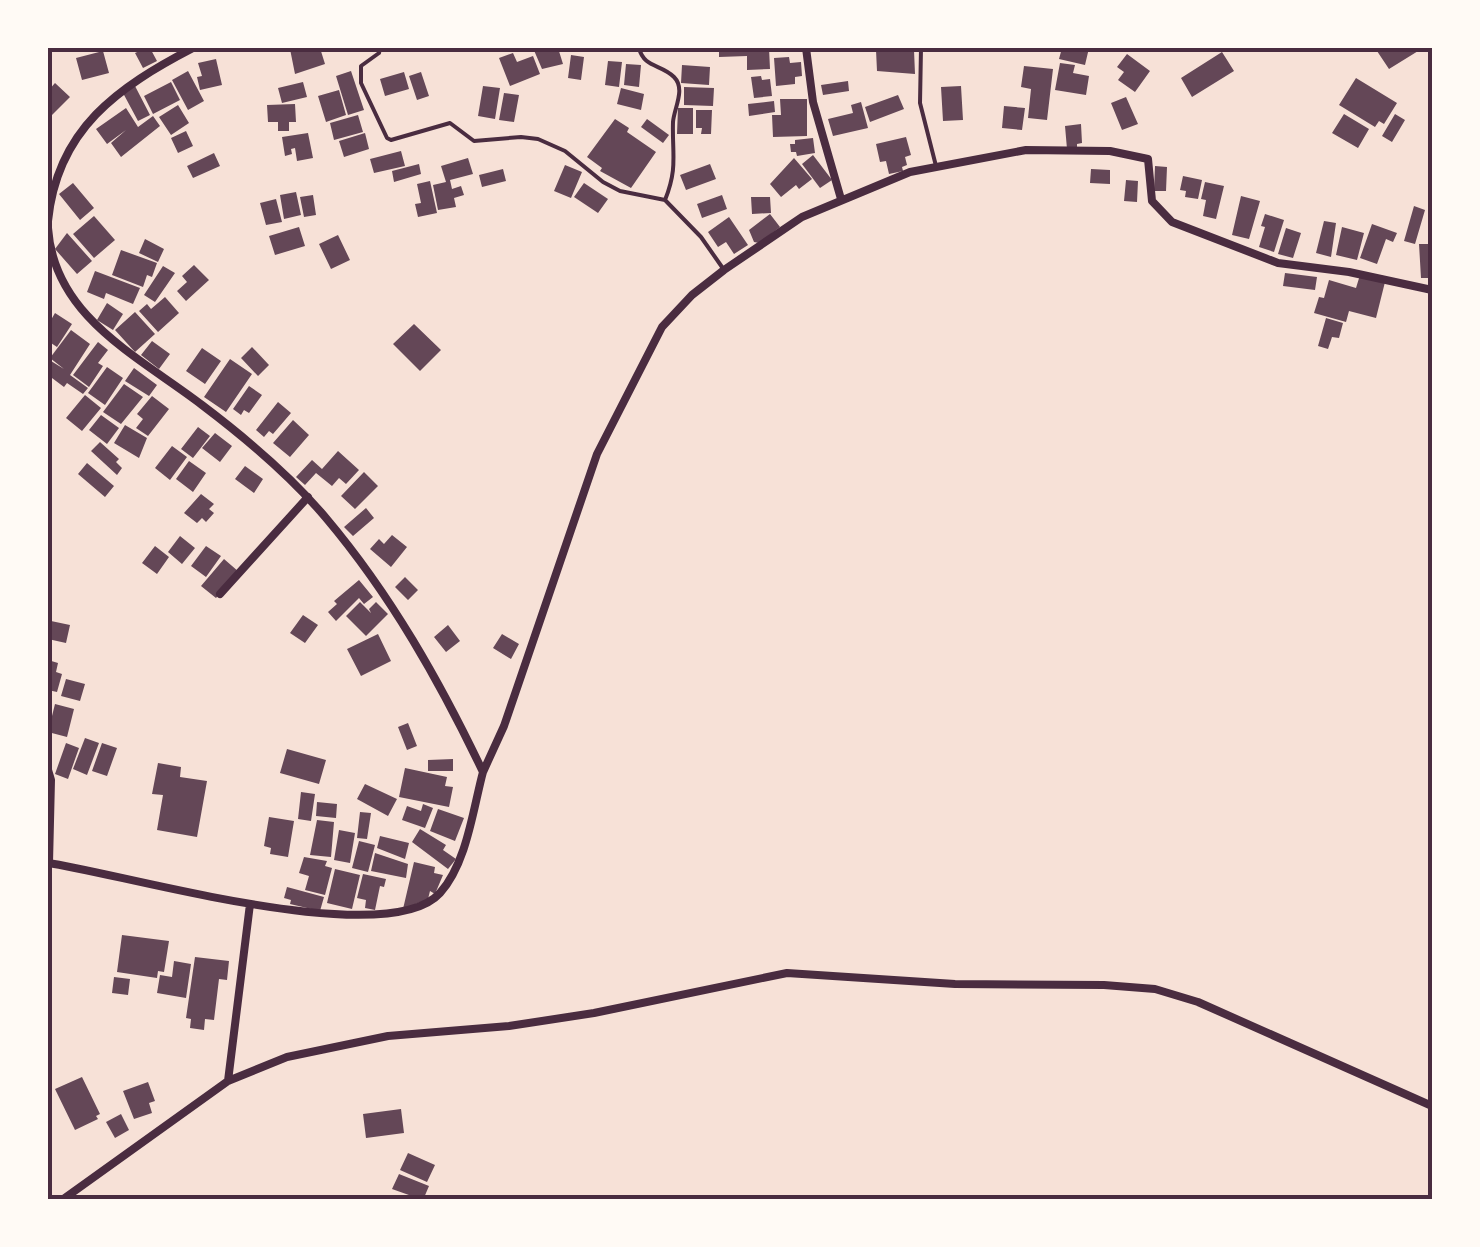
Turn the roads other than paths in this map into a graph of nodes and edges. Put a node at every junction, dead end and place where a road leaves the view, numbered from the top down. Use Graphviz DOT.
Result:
graph roads {
  1 [pos="193,48"];
  2 [pos="380,48"];
  3 [pos="639,48"];
  4 [pos="806,48"];
  5 [pos="921,48"];
  6 [pos="936,166"];
  7 [pos="841,199"];
  8 [pos="666,200"];
  9 [pos="48,224"];
  10 [pos="724,270"];
  11 [pos="1432,290"];
  12 [pos="308,498"];
  13 [pos="220,594"];
  14 [pos="48,770"];
  15 [pos="482,772"];
  16 [pos="48,863"];
  17 [pos="250,904"];
  18 [pos="228,1080"];
  19 [pos="1432,1106"];
  20 [pos="62,1200"];
  1 -- 9 [label="street"];
  2 -- 8 [label="lane"];
  3 -- 8 [label="lane"];
  4 -- 7 [label="street"];
  5 -- 6 [label="lane"];
  6 -- 7 [label="street"];
  6 -- 11 [label="street"];
  7 -- 10 [label="street"];
  8 -- 10 [label="lane"];
  9 -- 12 [label="street"];
  10 -- 15 [label="street"];
  12 -- 13 [label="street"];
  12 -- 15 [label="street"];
  14 -- 16 [label="street"];
  15 -- 17 [label="street"];
  16 -- 17 [label="street"];
  17 -- 18 [label="street"];
  18 -- 19 [label="street"];
  18 -- 20 [label="street"];
}
